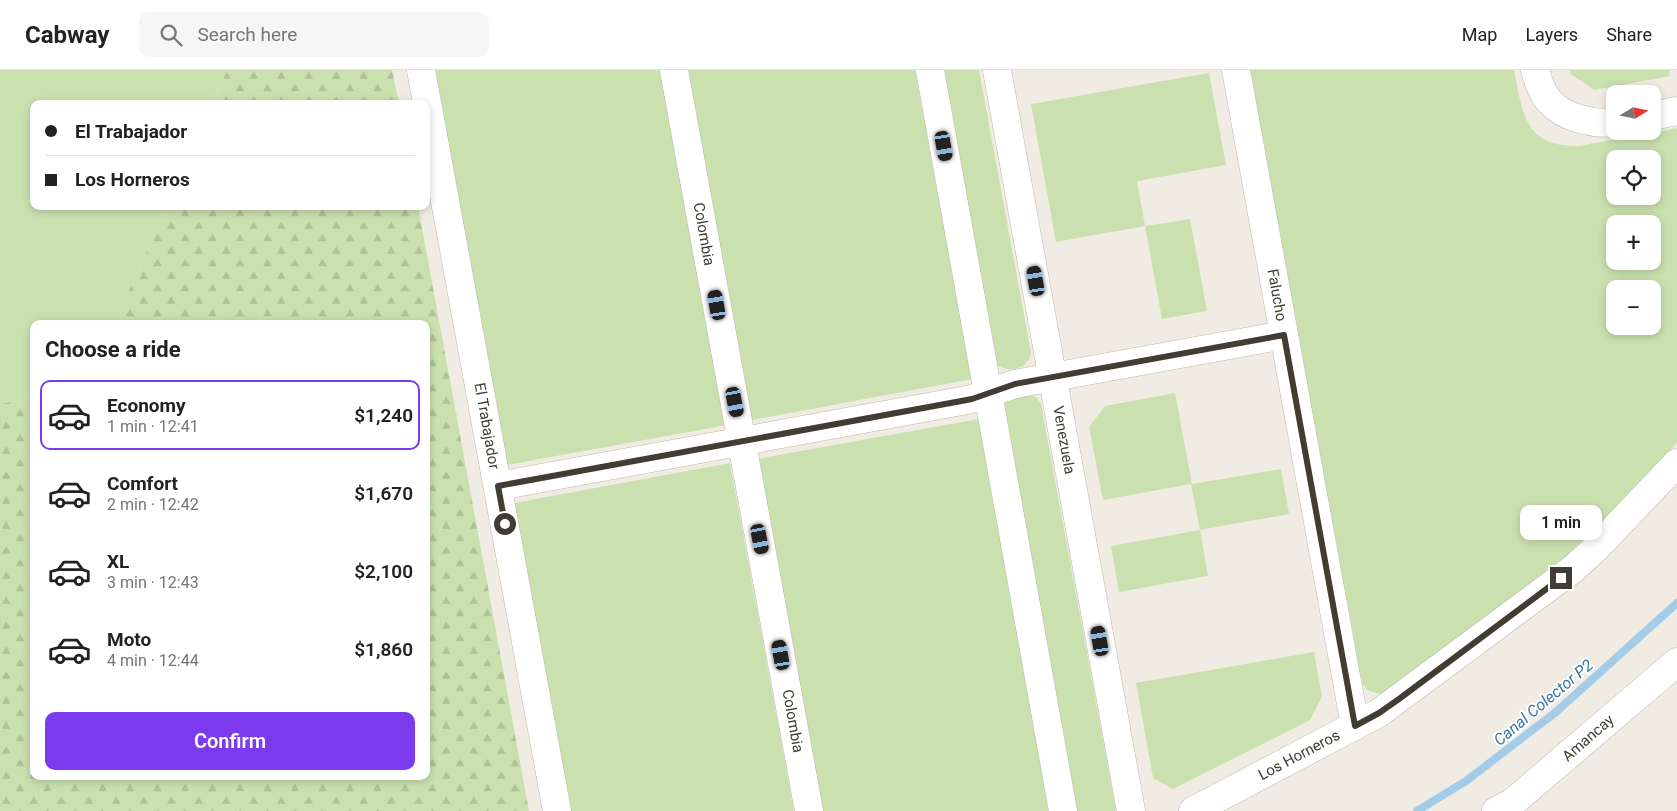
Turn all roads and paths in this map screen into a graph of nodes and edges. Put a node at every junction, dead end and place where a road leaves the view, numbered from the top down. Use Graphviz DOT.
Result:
graph roads {
  1 [pos="421,70"];
  2 [pos="674,70"];
  3 [pos="930,70"];
  4 [pos="997,70"];
  5 [pos="1236,70"];
  6 [pos="1535,70"];
  7 [pos="427,100"];
  8 [pos="1677,111"];
  9 [pos="1661,114"];
  10 [pos="430,119"];
  11 [pos="1606,122"];
  12 [pos="1284,335"];
  13 [pos="1053,377"];
  14 [pos="988,392"];
  15 [pos="742,442"];
  16 [pos="1677,463"];
  17 [pos="498,486"];
  18 [pos="1677,662"];
  19 [pos="1355,726"];
  20 [pos="557,811"];
  21 [pos="809,811"];
  22 [pos="1063,811"];
  23 [pos="1131,811"];
  24 [pos="1193,811"];
  25 [pos="1496,811"];
  1 -- 7 [label="street, El Trabajador"];
  2 -- 15 [label="street, Colombia"];
  3 -- 14 [label="street"];
  4 -- 13 [label="street, Venezuela"];
  5 -- 12 [label="street, Falucho"];
  6 -- 11 [label="street"];
  8 -- 9 [label="street"];
  10 -- 17 [label="street, El Trabajador"];
  12 -- 13 [label="street"];
  12 -- 19 [label="street, Falucho"];
  13 -- 14 [label="street"];
  13 -- 23 [label="street, Venezuela"];
  14 -- 15 [label="street"];
  14 -- 22 [label="street"];
  15 -- 17 [label="street"];
  15 -- 21 [label="street, Colombia"];
  16 -- 19 [label="street, Los Horneros"];
  17 -- 20 [label="street, El Trabajador"];
  18 -- 25 [label="street, Amancay"];
  19 -- 24 [label="street, Los Horneros"];
}
